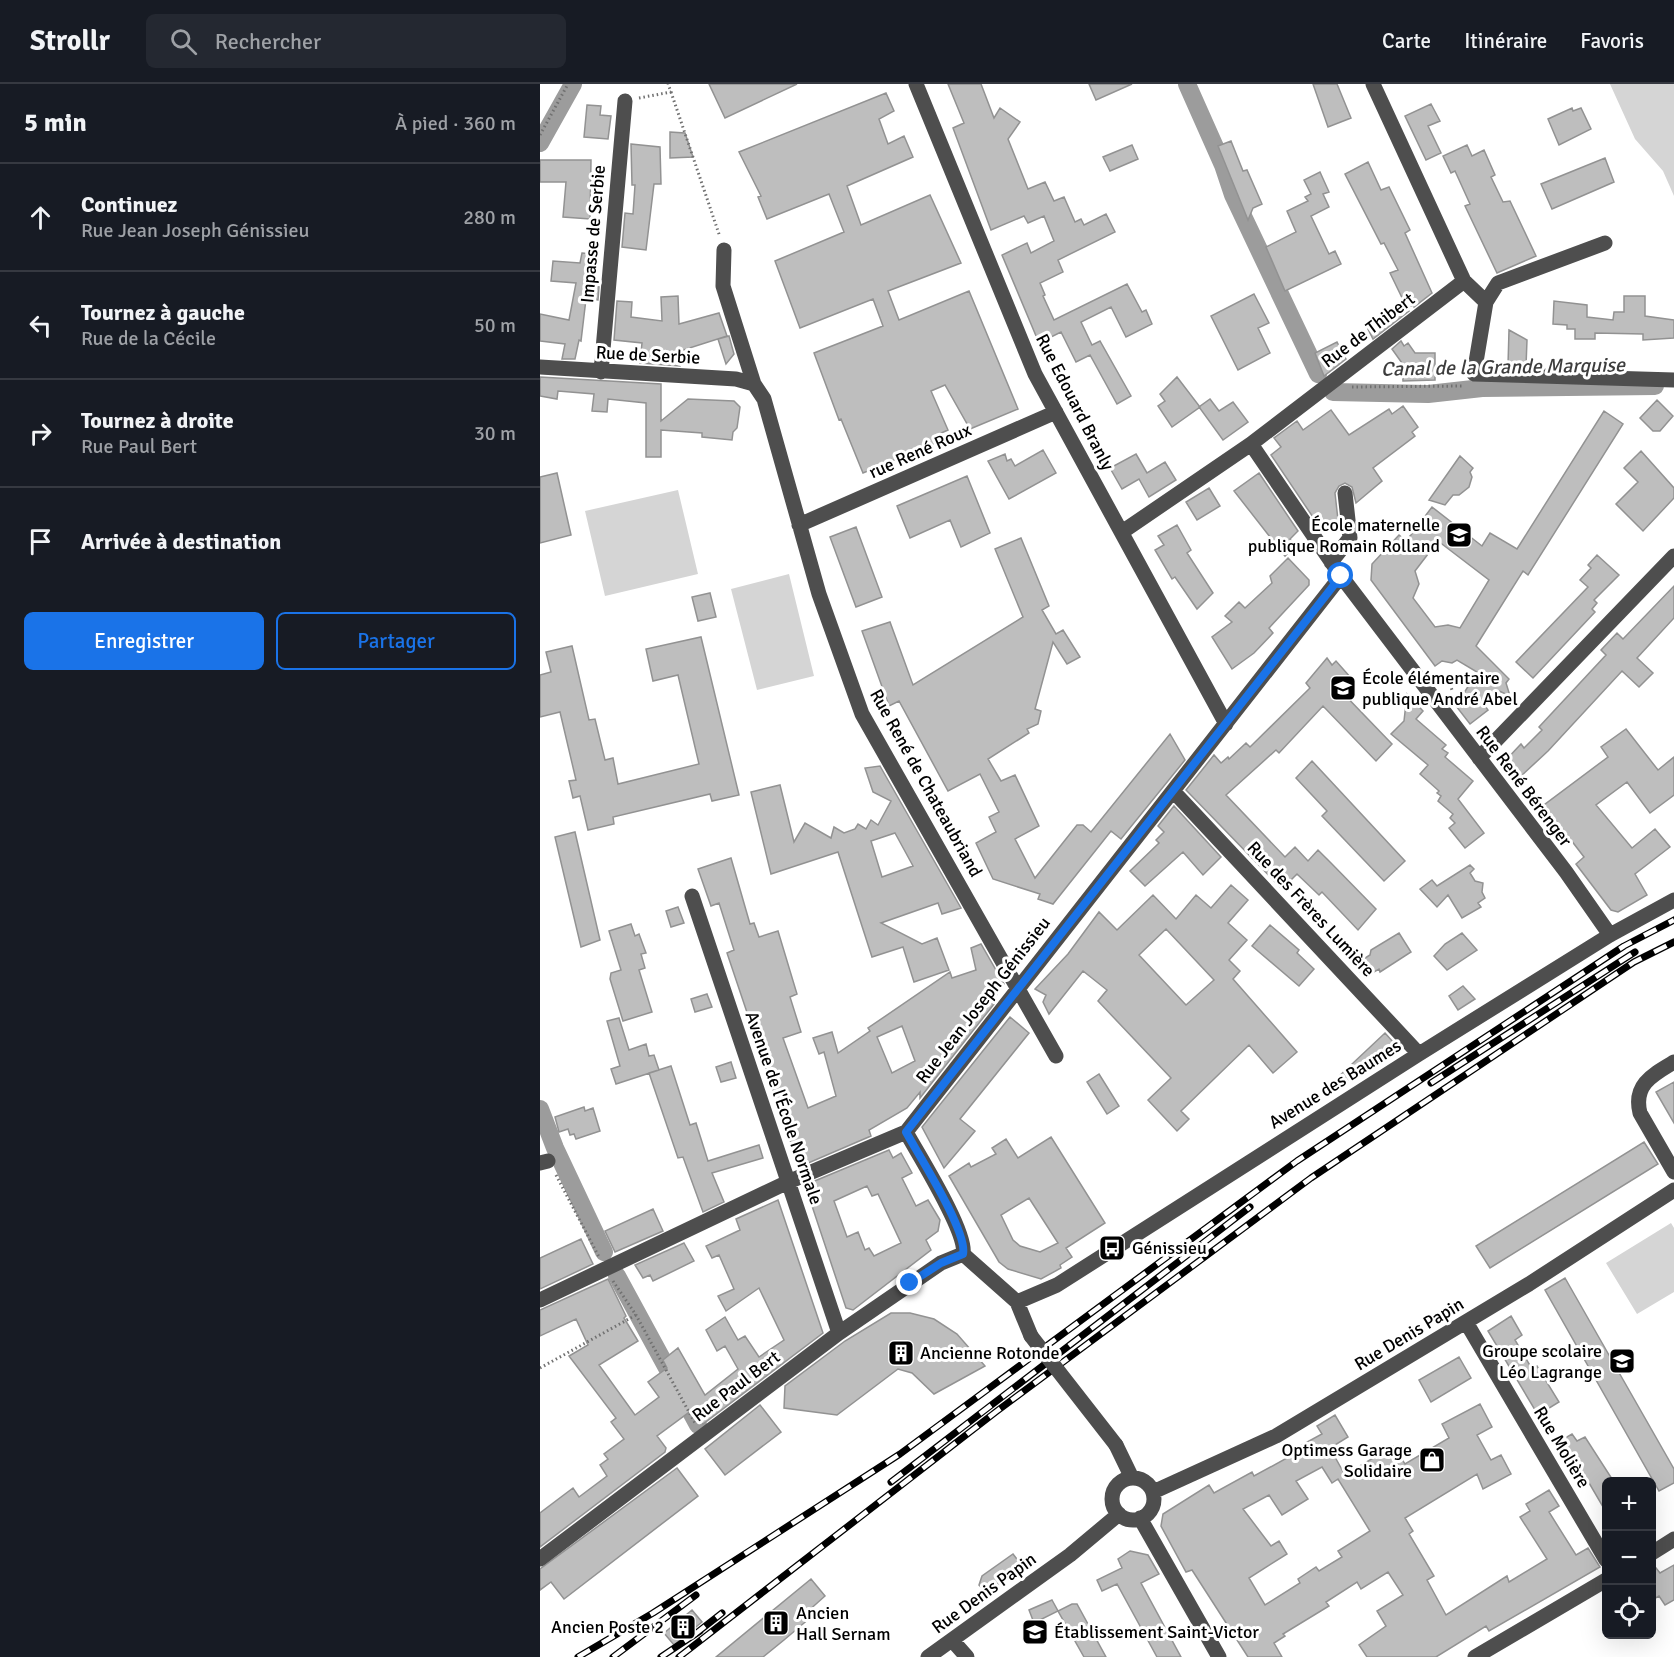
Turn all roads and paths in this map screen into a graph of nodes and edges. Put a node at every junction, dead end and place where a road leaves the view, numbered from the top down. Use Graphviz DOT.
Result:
graph roads {
  1 [pos="568,84"];
  2 [pos="668,84"];
  3 [pos="916,84"];
  4 [pos="1373,84"];
  5 [pos="671,92"];
  6 [pos="625,101"];
  7 [pos="540,135"];
  8 [pos="1605,243"];
  9 [pos="724,250"];
  10 [pos="1464,281"];
  11 [pos="1486,302"];
  12 [pos="540,367"];
  13 [pos="601,372"];
  14 [pos="1474,374"];
  15 [pos="1674,380"];
  16 [pos="1331,382"];
  17 [pos="754,384"];
  18 [pos="1056,412"];
  19 [pos="1251,444"];
  20 [pos="1345,493"];
  21 [pos="799,525"];
  22 [pos="1122,532"];
  23 [pos="1674,556"];
  24 [pos="1331,562"];
  25 [pos="1341,576"];
  26 [pos="1450,684"];
  27 [pos="1452,690"];
  28 [pos="1226,724"];
  29 [pos="1479,758"];
  30 [pos="1174,792"];
  31 [pos="692,896"];
  32 [pos="1674,900"];
  33 [pos="1610,935"];
  34 [pos="1016,987"];
  35 [pos="1419,1054"];
  36 [pos="1056,1056"];
  37 [pos="1674,1062"];
  38 [pos="906,1132"];
  39 [pos="544,1162"];
  40 [pos="1674,1172"];
  41 [pos="788,1182"];
  42 [pos="1674,1190"];
  43 [pos="963,1254"];
  44 [pos="604,1268"];
  45 [pos="540,1299"];
  46 [pos="1017,1302"];
  47 [pos="636,1315"];
  48 [pos="1466,1322"];
  49 [pos="839,1333"];
  50 [pos="540,1368"];
  51 [pos="702,1437"];
  52 [pos="1132,1478"];
  53 [pos="1153,1492"];
  54 [pos="1119,1514"];
  55 [pos="1140,1518"];
  56 [pos="1674,1539"];
  57 [pos="1656,1550"];
  58 [pos="1602,1553"];
  59 [pos="540,1559"];
  60 [pos="1602,1582"];
  61 [pos="952,1641"];
  62 [pos="928,1657"];
  63 [pos="967,1657"];
  64 [pos="1220,1657"];
  65 [pos="1475,1657"];
  1 -- 7 [label="path"];
  2 -- 5 [label="path"];
  3 -- 18 [label="street, Rue Edouard Branly"];
  4 -- 10 [label="street"];
  5 -- 6 [label="path"];
  5 -- 9 [label="path"];
  6 -- 13 [label="street, Impasse de Serbie"];
  8 -- 11 [label="street"];
  9 -- 17 [label="street, Rue René de Chateaubriand"];
  10 -- 11 [label="street"];
  10 -- 16 [label="street, Rue de Thibert"];
  11 -- 14 [label="street"];
  12 -- 13 [label="street, Rue de Serbie"];
  13 -- 17 [label="street, Rue de Serbie"];
  14 -- 15 [label="street"];
  14 -- 16 [label="path"];
  16 -- 19 [label="street, Rue de Thibert"];
  17 -- 21 [label="street, Rue René de Chateaubriand"];
  18 -- 21 [label="street, rue René Roux"];
  18 -- 22 [label="street, Rue Edouard Branly"];
  19 -- 22 [label="street, Rue de Thibert"];
  19 -- 24 [label="street"];
  20 -- 24 [label="street"];
  21 -- 34 [label="street, Rue René de Chateaubriand"];
  22 -- 28 [label="street, Rue Edouard Branly"];
  23 -- 29 [label="street"];
  24 -- 25 [label="street"];
  25 -- 28 [label="street, Rue Jean Joseph Génissieu"];
  25 -- 29 [label="street, Rue René Bérenger"];
  26 -- 27 [label="path"];
  28 -- 30 [label="street, Rue Jean Joseph Génissieu"];
  29 -- 33 [label="street, Rue René Bérenger"];
  30 -- 34 [label="street, Rue Jean Joseph Génissieu"];
  30 -- 35 [label="street, Rue des Frères Lumière"];
  31 -- 41 [label="street, Avenue de l'École Normale"];
  32 -- 33 [label="street, Avenue des Baumes"];
  33 -- 35 [label="street, Avenue des Baumes"];
  34 -- 36 [label="street, Rue René de Chateaubriand"];
  34 -- 38 [label="street, Rue Jean Joseph Génissieu"];
  35 -- 46 [label="street, Avenue des Baumes"];
  37 -- 40 [label="street"];
  38 -- 41 [label="street, Rue Jean Joseph Génissieu"];
  38 -- 43 [label="street"];
  39 -- 44 [label="path"];
  41 -- 44 [label="street, Rue Jean Joseph Génissieu"];
  41 -- 49 [label="street, Avenue de l'École Normale"];
  42 -- 48 [label="street, Rue Denis Papin"];
  43 -- 46 [label="street"];
  43 -- 49 [label="street, Rue Paul Bert"];
  44 -- 45 [label="street, Rue Jean Joseph Génissieu"];
  44 -- 47 [label="path"];
  46 -- 52 [label="street, bridge"];
  47 -- 50 [label="path"];
  47 -- 51 [label="path"];
  48 -- 53 [label="street, Rue Denis Papin"];
  48 -- 58 [label="street, Rue Molière"];
  49 -- 51 [label="street, Rue Paul Bert"];
  51 -- 59 [label="street, Rue Paul Bert"];
  52 -- 53 [label="street"];
  52 -- 54 [label="street"];
  53 -- 55 [label="street"];
  54 -- 55 [label="street"];
  54 -- 61 [label="street, Rue Denis Papin"];
  55 -- 64 [label="street"];
  56 -- 57 [label="street"];
  60 -- 65 [label="street"];
  61 -- 62 [label="street, Rue Denis Papin"];
  61 -- 63 [label="street"];
}
